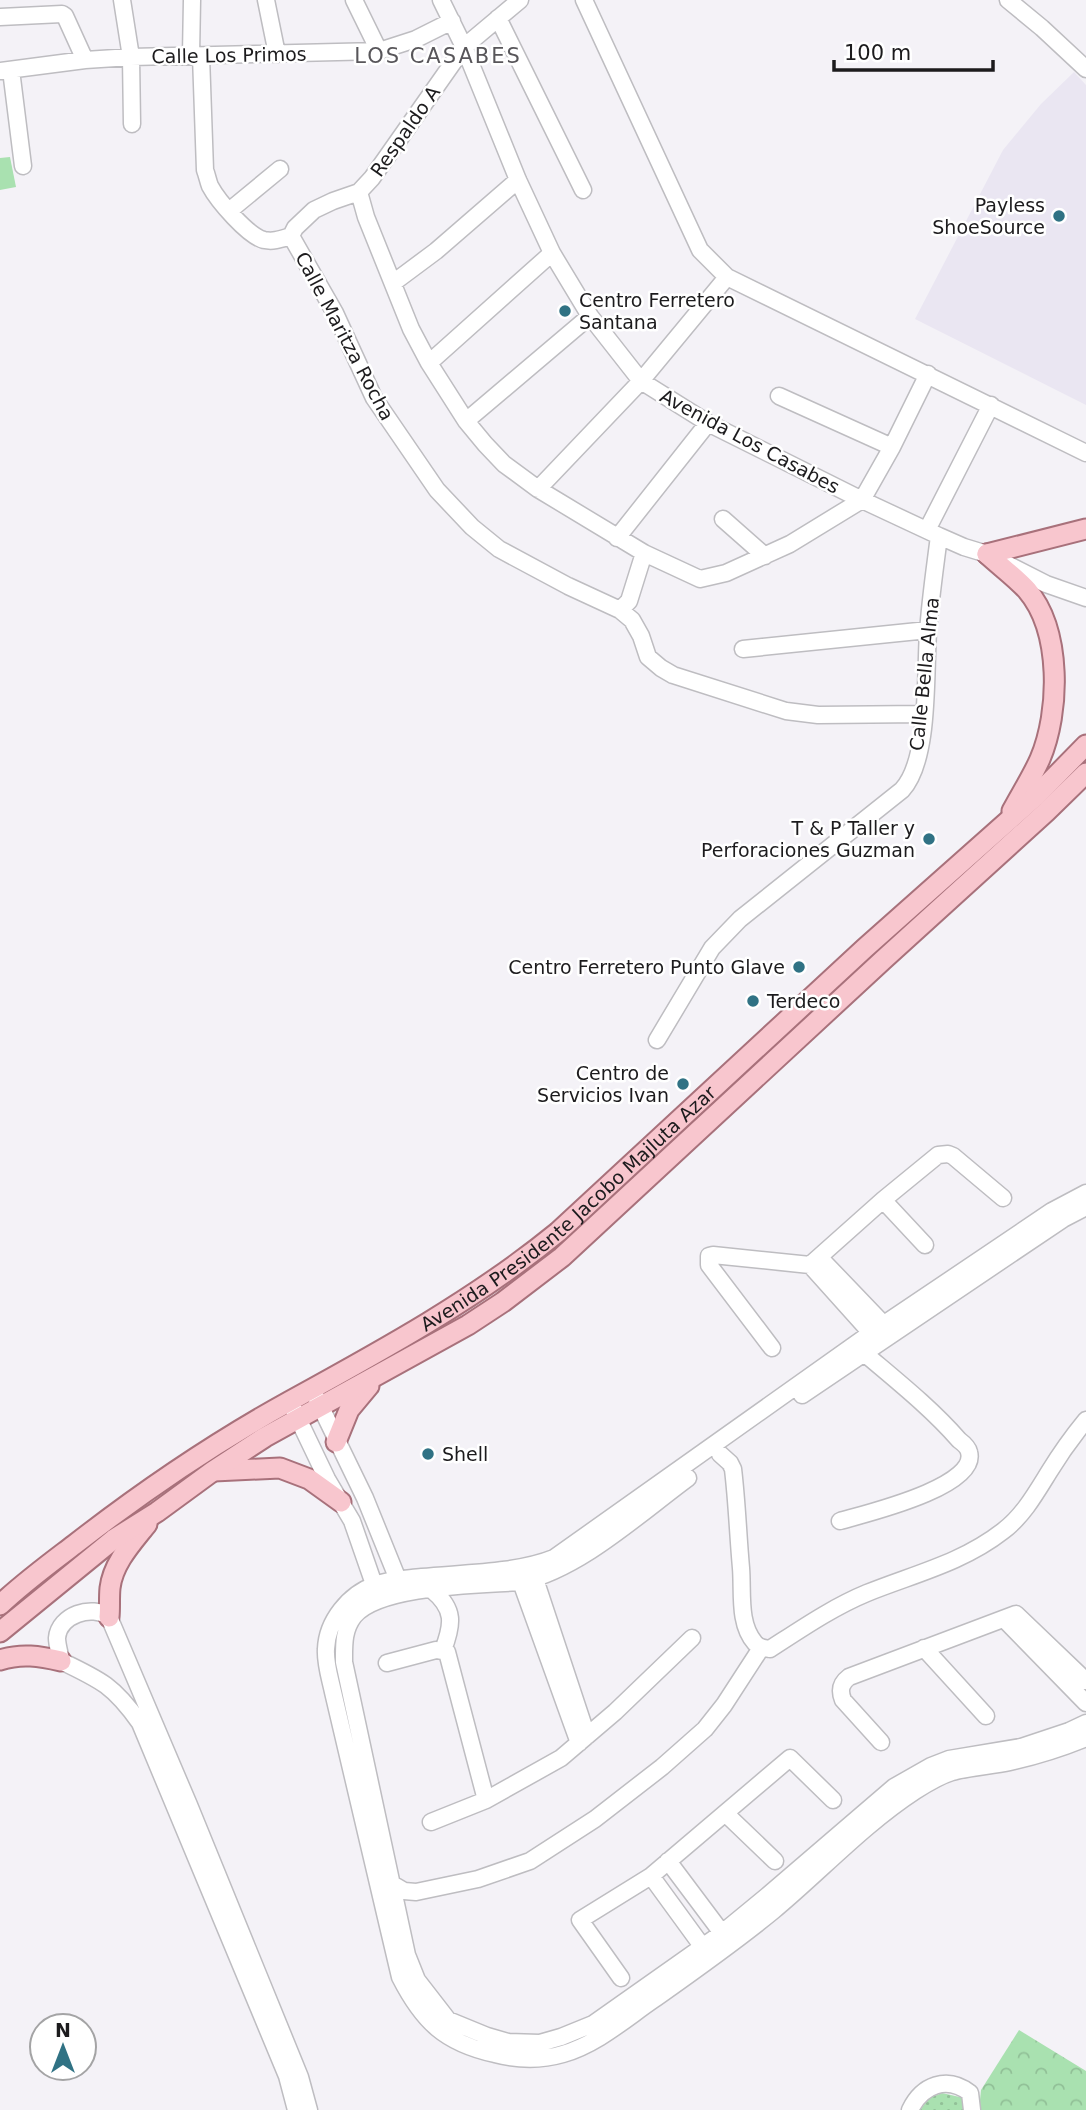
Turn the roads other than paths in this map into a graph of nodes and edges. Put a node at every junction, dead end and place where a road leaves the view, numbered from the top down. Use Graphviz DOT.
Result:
graph roads {
  1 [pos="122,0"];
  2 [pos="192,0"];
  3 [pos="265,0"];
  4 [pos="354,0"];
  5 [pos="441,0"];
  6 [pos="520,0"];
  7 [pos="584,0"];
  8 [pos="1008,0"];
  9 [pos="0,17"];
  10 [pos="498,18"];
  11 [pos="452,21"];
  12 [pos="464,47"];
  13 [pos="379,51"];
  14 [pos="277,54"];
  15 [pos="196,56"];
  16 [pos="131,57"];
  17 [pos="85,60"];
  18 [pos="1086,69"];
  19 [pos="6,70"];
  20 [pos="132,124"];
  21 [pos="23,166"];
  22 [pos="280,169"];
  23 [pos="517,180"];
  24 [pos="583,190"];
  25 [pos="359,192"];
  26 [pos="229,211"];
  27 [pos="291,236"];
  28 [pos="552,253"];
  29 [pos="727,277"];
  30 [pos="393,283"];
  31 [pos="590,316"];
  32 [pos="429,363"];
  33 [pos="928,374"];
  34 [pos="641,381"];
  35 [pos="779,396"];
  36 [pos="991,405"];
  37 [pos="466,421"];
  38 [pos="708,423"];
  39 [pos="892,447"];
  40 [pos="1086,453"];
  41 [pos="538,489"];
  42 [pos="862,500"];
  43 [pos="723,519"];
  44 [pos="1086,529"];
  45 [pos="933,533"];
  46 [pos="617,538"];
  47 [pos="644,553"];
  48 [pos="987,554"];
  49 [pos="765,556"];
  50 [pos="1086,598"];
  51 [pos="620,610"];
  52 [pos="928,630"];
  53 [pos="743,649"];
  54 [pos="924,714"];
  55 [pos="1086,745"];
  56 [pos="1086,773"];
  57 [pos="1005,823"];
  58 [pos="657,1040"];
  59 [pos="1086,1193"];
  60 [pos="1003,1198"];
  61 [pos="883,1200"];
  62 [pos="1086,1207"];
  63 [pos="925,1245"];
  64 [pos="815,1262"];
  65 [pos="883,1331"];
  66 [pos="772,1348"];
  67 [pos="864,1353"];
  68 [pos="382,1374"];
  69 [pos="317,1398"];
  70 [pos="290,1402"];
  71 [pos="299,1420"];
  72 [pos="1086,1420"];
  73 [pos="336,1442"];
  74 [pos="720,1454"];
  75 [pos="213,1471"];
  76 [pos="341,1502"];
  77 [pos="157,1512"];
  78 [pos="372,1516"];
  79 [pos="840,1521"];
  80 [pos="353,1523"];
  81 [pos="528,1581"];
  82 [pos="401,1586"];
  83 [pos="432,1590"];
  84 [pos="377,1592"];
  85 [pos="0,1605"];
  86 [pos="109,1617"];
  87 [pos="1004,1619"];
  88 [pos="0,1632"];
  89 [pos="692,1638"];
  90 [pos="761,1648"];
  91 [pos="924,1648"];
  92 [pos="443,1650"];
  93 [pos="0,1660"];
  94 [pos="61,1661"];
  95 [pos="387,1662"];
  96 [pos="1086,1681"];
  97 [pos="1086,1703"];
  98 [pos="986,1716"];
  99 [pos="1086,1723"];
  100 [pos="1086,1738"];
  101 [pos="583,1740"];
  102 [pos="881,1742"];
  103 [pos="486,1800"];
  104 [pos="832,1800"];
  105 [pos="725,1813"];
  106 [pos="431,1822"];
  107 [pos="668,1861"];
  108 [pos="775,1861"];
  109 [pos="650,1876"];
  110 [pos="392,1884"];
  111 [pos="722,1933"];
  112 [pos="702,1946"];
  113 [pos="621,1978"];
  114 [pos="296,2110"];
  115 [pos="309,2110"];
  116 [pos="910,2110"];
  117 [pos="972,2110"];
  1 -- 16 [label="street"];
  2 -- 15 [label="street"];
  3 -- 14 [label="street"];
  4 -- 13 [label="street"];
  5 -- 11 [label="street, Avenida Los Casabes"];
  6 -- 10 [label="street, Respaldo A"];
  7 -- 29 [label="street"];
  8 -- 18 [label="street"];
  9 -- 17 [label="street"];
  10 -- 12 [label="street, Respaldo A"];
  10 -- 24 [label="street"];
  11 -- 12 [label="street, Avenida Los Casabes"];
  11 -- 13 [label="street, Calle Los Primos"];
  12 -- 23 [label="street, Avenida Los Casabes"];
  12 -- 25 [label="street, Respaldo A"];
  13 -- 14 [label="street, Calle Los Primos"];
  14 -- 15 [label="street, Calle Los Primos"];
  15 -- 16 [label="street, Calle Los Primos"];
  15 -- 26 [label="street"];
  16 -- 17 [label="street, Calle Los Primos"];
  16 -- 20 [label="street"];
  17 -- 19 [label="street, Calle Los Primos"];
  19 -- 21 [label="street"];
  22 -- 26 [label="street"];
  23 -- 28 [label="street, Avenida Los Casabes"];
  23 -- 30 [label="street"];
  25 -- 27 [label="street, Respaldo A"];
  25 -- 30 [label="street"];
  26 -- 27 [label="street"];
  27 -- 51 [label="street, Calle Maritza Rocha"];
  28 -- 31 [label="street, Avenida Los Casabes"];
  28 -- 32 [label="street"];
  29 -- 33 [label="street"];
  29 -- 34 [label="street"];
  30 -- 32 [label="street"];
  31 -- 34 [label="street, Avenida Los Casabes"];
  31 -- 37 [label="street"];
  32 -- 37 [label="street"];
  33 -- 36 [label="street"];
  33 -- 39 [label="street"];
  34 -- 38 [label="street, Avenida Los Casabes"];
  34 -- 41 [label="street"];
  35 -- 39 [label="street"];
  36 -- 40 [label="street"];
  36 -- 45 [label="street"];
  37 -- 41 [label="street"];
  38 -- 42 [label="street, Avenida Los Casabes"];
  38 -- 46 [label="street"];
  39 -- 42 [label="street"];
  41 -- 46 [label="street"];
  42 -- 45 [label="street, Avenida Los Casabes"];
  42 -- 49 [label="street"];
  43 -- 49 [label="street"];
  44 -- 48 [label="main road"];
  45 -- 48 [label="street, Avenida Los Casabes"];
  45 -- 52 [label="street, Calle Bella Alma"];
  46 -- 47 [label="street"];
  47 -- 49 [label="street"];
  47 -- 51 [label="street"];
  48 -- 50 [label="street, Avenida Los Casabes"];
  48 -- 57 [label="main road"];
  51 -- 54 [label="street, Calle Maritza Rocha"];
  52 -- 53 [label="street"];
  52 -- 54 [label="street, Calle Bella Alma"];
  54 -- 58 [label="street, Calle Bella Alma"];
  55 -- 57 [label="main road, Avenida Presidente Jacobo Majluta Azar"];
  56 -- 68 [label="main road, Avenida Presidente Jacobo Majluta Azar"];
  57 -- 69 [label="main road, Avenida Presidente Jacobo Majluta Azar"];
  59 -- 65 [label="street"];
  60 -- 61 [label="street"];
  61 -- 63 [label="street"];
  61 -- 64 [label="street"];
  62 -- 65 [label="street"];
  64 -- 65 [label="street"];
  64 -- 66 [label="street"];
  65 -- 67 [label="street"];
  65 -- 82 [label="street"];
  67 -- 74 [label="street"];
  67 -- 79 [label="street"];
  68 -- 69 [label="main road, Avenida Presidente Jacobo Majluta Azar"];
  68 -- 73 [label="main road"];
  69 -- 70 [label="main road, Avenida Presidente Jacobo Majluta Azar"];
  69 -- 71 [label="main road, Avenida Presidente Jacobo Majluta Azar"];
  69 -- 73 [label="street"];
  70 -- 71 [label="street"];
  70 -- 85 [label="main road, Avenida Presidente Jacobo Majluta Azar"];
  71 -- 75 [label="main road, Avenida Presidente Jacobo Majluta Azar"];
  71 -- 76 [label="street"];
  72 -- 90 [label="street"];
  73 -- 78 [label="street"];
  74 -- 81 [label="street"];
  74 -- 90 [label="street"];
  75 -- 76 [label="main road"];
  75 -- 77 [label="main road, Avenida Presidente Jacobo Majluta Azar"];
  76 -- 80 [label="street"];
  77 -- 86 [label="main road"];
  77 -- 88 [label="main road, Avenida Presidente Jacobo Majluta Azar"];
  78 -- 80 [label="street"];
  78 -- 82 [label="street"];
  80 -- 84 [label="street"];
  81 -- 83 [label="street"];
  81 -- 101 [label="street"];
  82 -- 83 [label="street"];
  82 -- 84 [label="street"];
  83 -- 92 [label="street"];
  84 -- 100 [label="street"];
  84 -- 110 [label="street"];
  86 -- 94 [label="street"];
  86 -- 115 [label="street"];
  87 -- 91 [label="street"];
  87 -- 96 [label="street"];
  87 -- 97 [label="street"];
  89 -- 101 [label="street"];
  90 -- 110 [label="street"];
  91 -- 98 [label="street"];
  91 -- 102 [label="street"];
  92 -- 95 [label="street"];
  92 -- 103 [label="street"];
  93 -- 94 [label="main road"];
  94 -- 114 [label="street"];
  99 -- 111 [label="street"];
  101 -- 103 [label="street"];
  103 -- 106 [label="street"];
  104 -- 105 [label="street"];
  105 -- 107 [label="street"];
  105 -- 108 [label="street"];
  107 -- 109 [label="street"];
  107 -- 111 [label="street"];
  109 -- 112 [label="street"];
  109 -- 113 [label="street"];
  110 -- 112 [label="street"];
  111 -- 112 [label="street"];
  116 -- 117 [label="street"];
}
